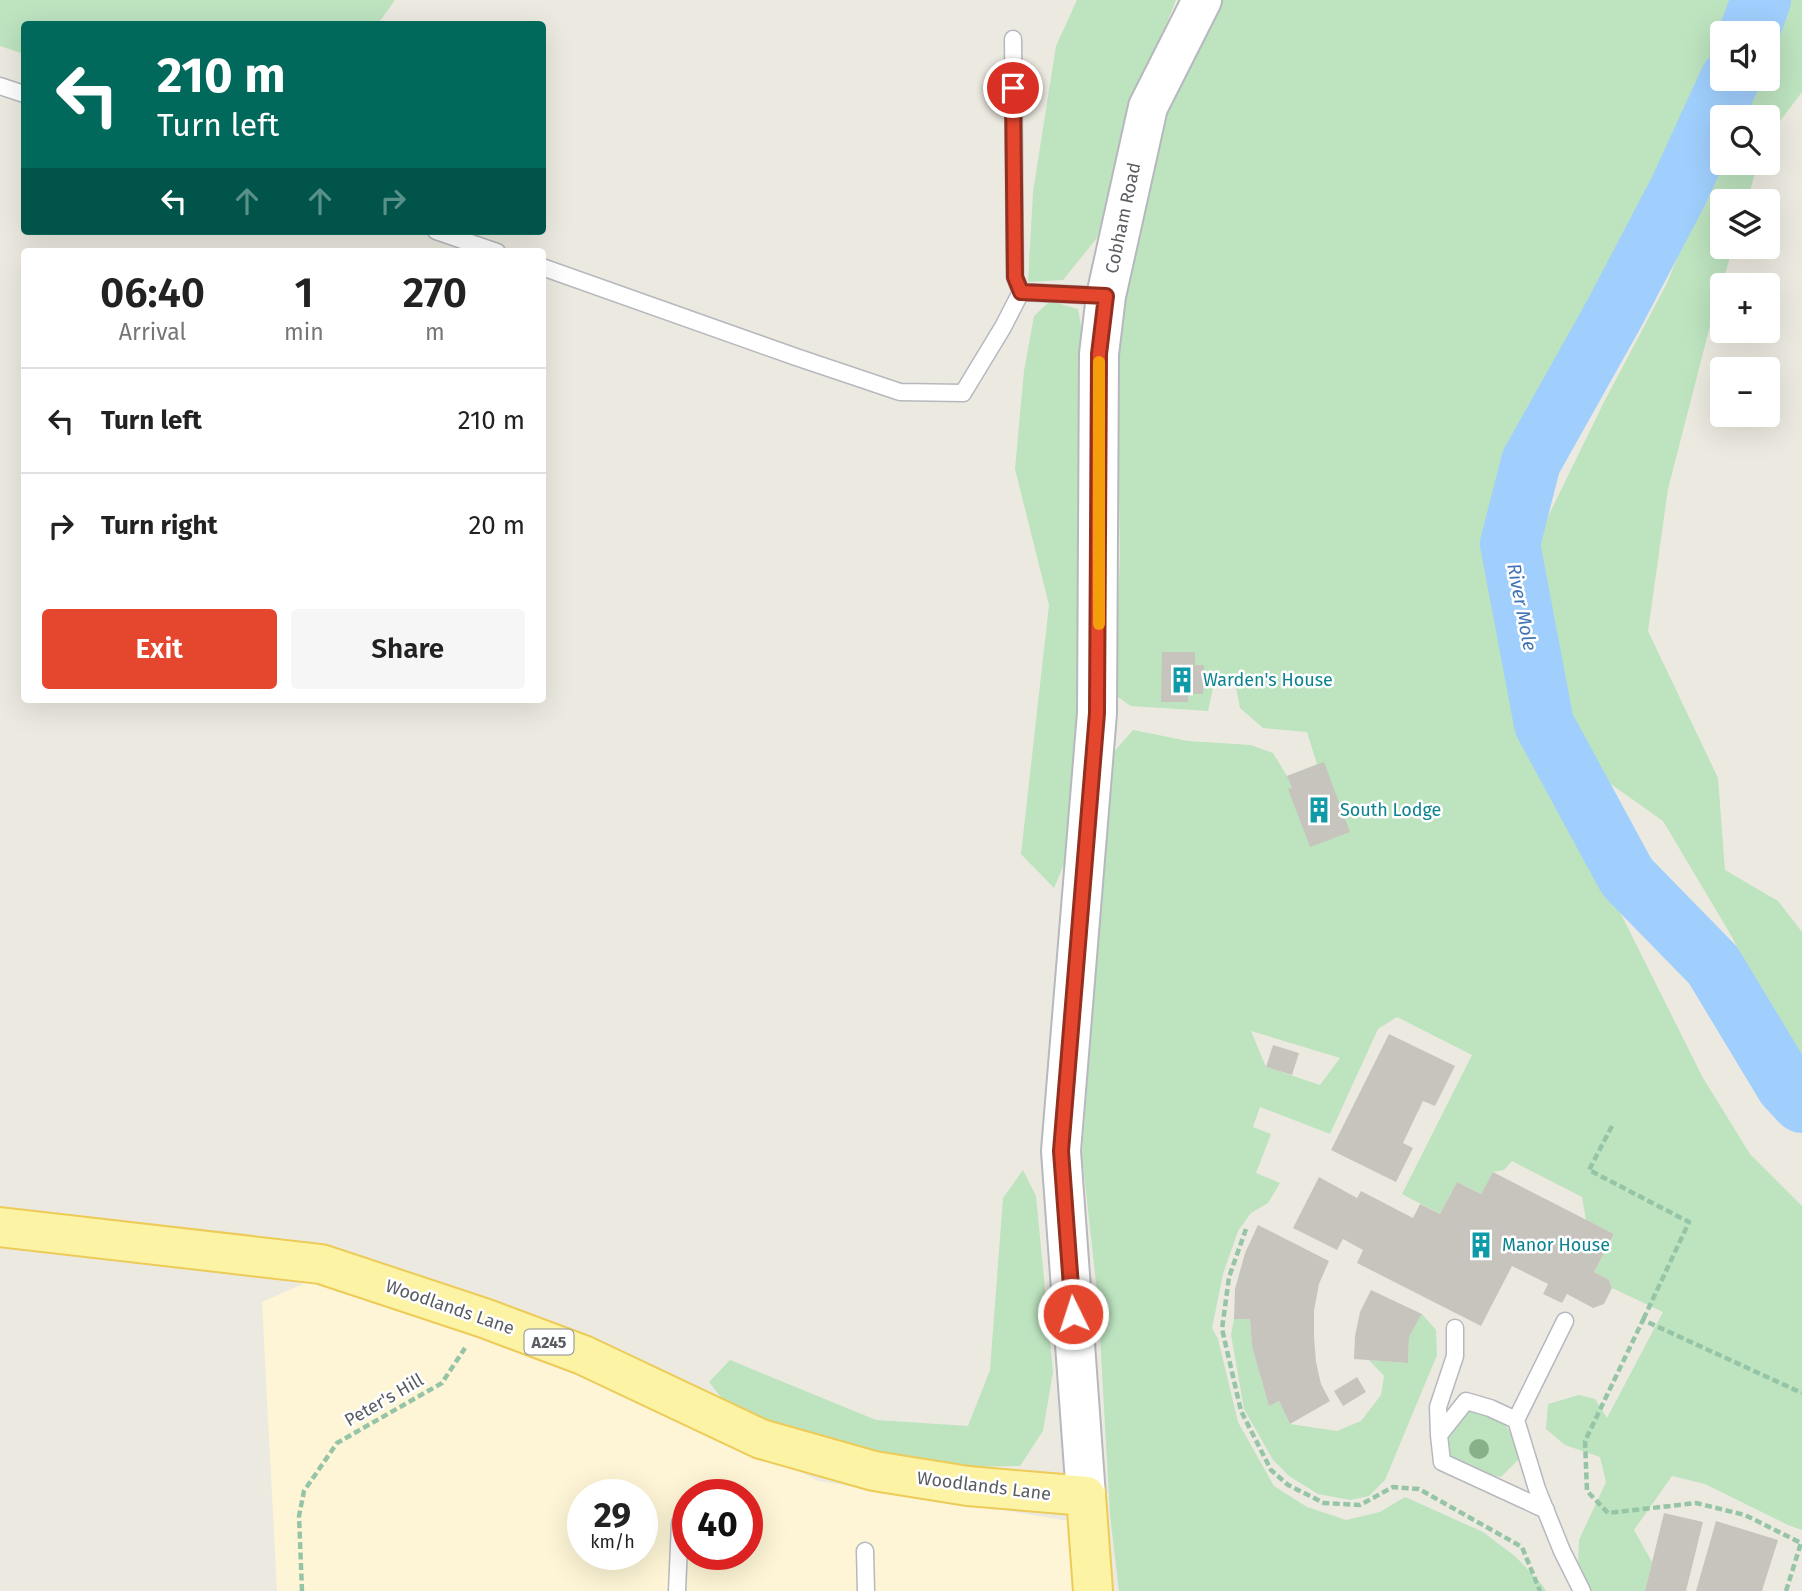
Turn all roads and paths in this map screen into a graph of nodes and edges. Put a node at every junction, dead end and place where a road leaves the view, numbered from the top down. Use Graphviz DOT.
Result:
graph roads {
  1 [pos="1202,0"];
  2 [pos="1013,39"];
  3 [pos="0,86"];
  4 [pos="21,93"];
  5 [pos="448,235"];
  6 [pos="485,248"];
  7 [pos="546,268"];
  8 [pos="1021,292"];
  9 [pos="1106,296"];
  10 [pos="1612,1126"];
  11 [pos="0,1227"];
  12 [pos="1246,1229"];
  13 [pos="484,1318"];
  14 [pos="1643,1320"];
  15 [pos="1565,1321"];
  16 [pos="1455,1328"];
  17 [pos="1802,1393"];
  18 [pos="1516,1420"];
  19 [pos="1439,1435"];
  20 [pos="1086,1496"];
  21 [pos="1546,1510"];
  22 [pos="865,1551"];
  23 [pos="678,1570"];
  24 [pos="302,1591"];
  25 [pos="677,1591"];
  26 [pos="866,1591"];
  27 [pos="1093,1591"];
  28 [pos="1540,1591"];
  29 [pos="1582,1591"];
  30 [pos="1786,1591"];
  1 -- 9 [label="street, Cobham Road"];
  2 -- 8 [label="lane"];
  3 -- 4 [label="lane"];
  5 -- 6 [label="lane"];
  7 -- 8 [label="lane"];
  8 -- 9 [label="lane"];
  9 -- 20 [label="street, Cobham Road"];
  10 -- 14 [label="path"];
  11 -- 13 [label="main road, Woodlands Lane / A245"];
  12 -- 28 [label="path"];
  13 -- 20 [label="main road, Woodlands Lane / A245"];
  13 -- 24 [label="path, Peter's Hill"];
  14 -- 17 [label="path"];
  14 -- 30 [label="path"];
  15 -- 18 [label="lane"];
  16 -- 19 [label="lane"];
  18 -- 19 [label="lane"];
  18 -- 21 [label="lane"];
  19 -- 21 [label="lane"];
  20 -- 27 [label="main road"];
  21 -- 29 [label="lane"];
  22 -- 26 [label="lane"];
  23 -- 25 [label="lane"];
}
